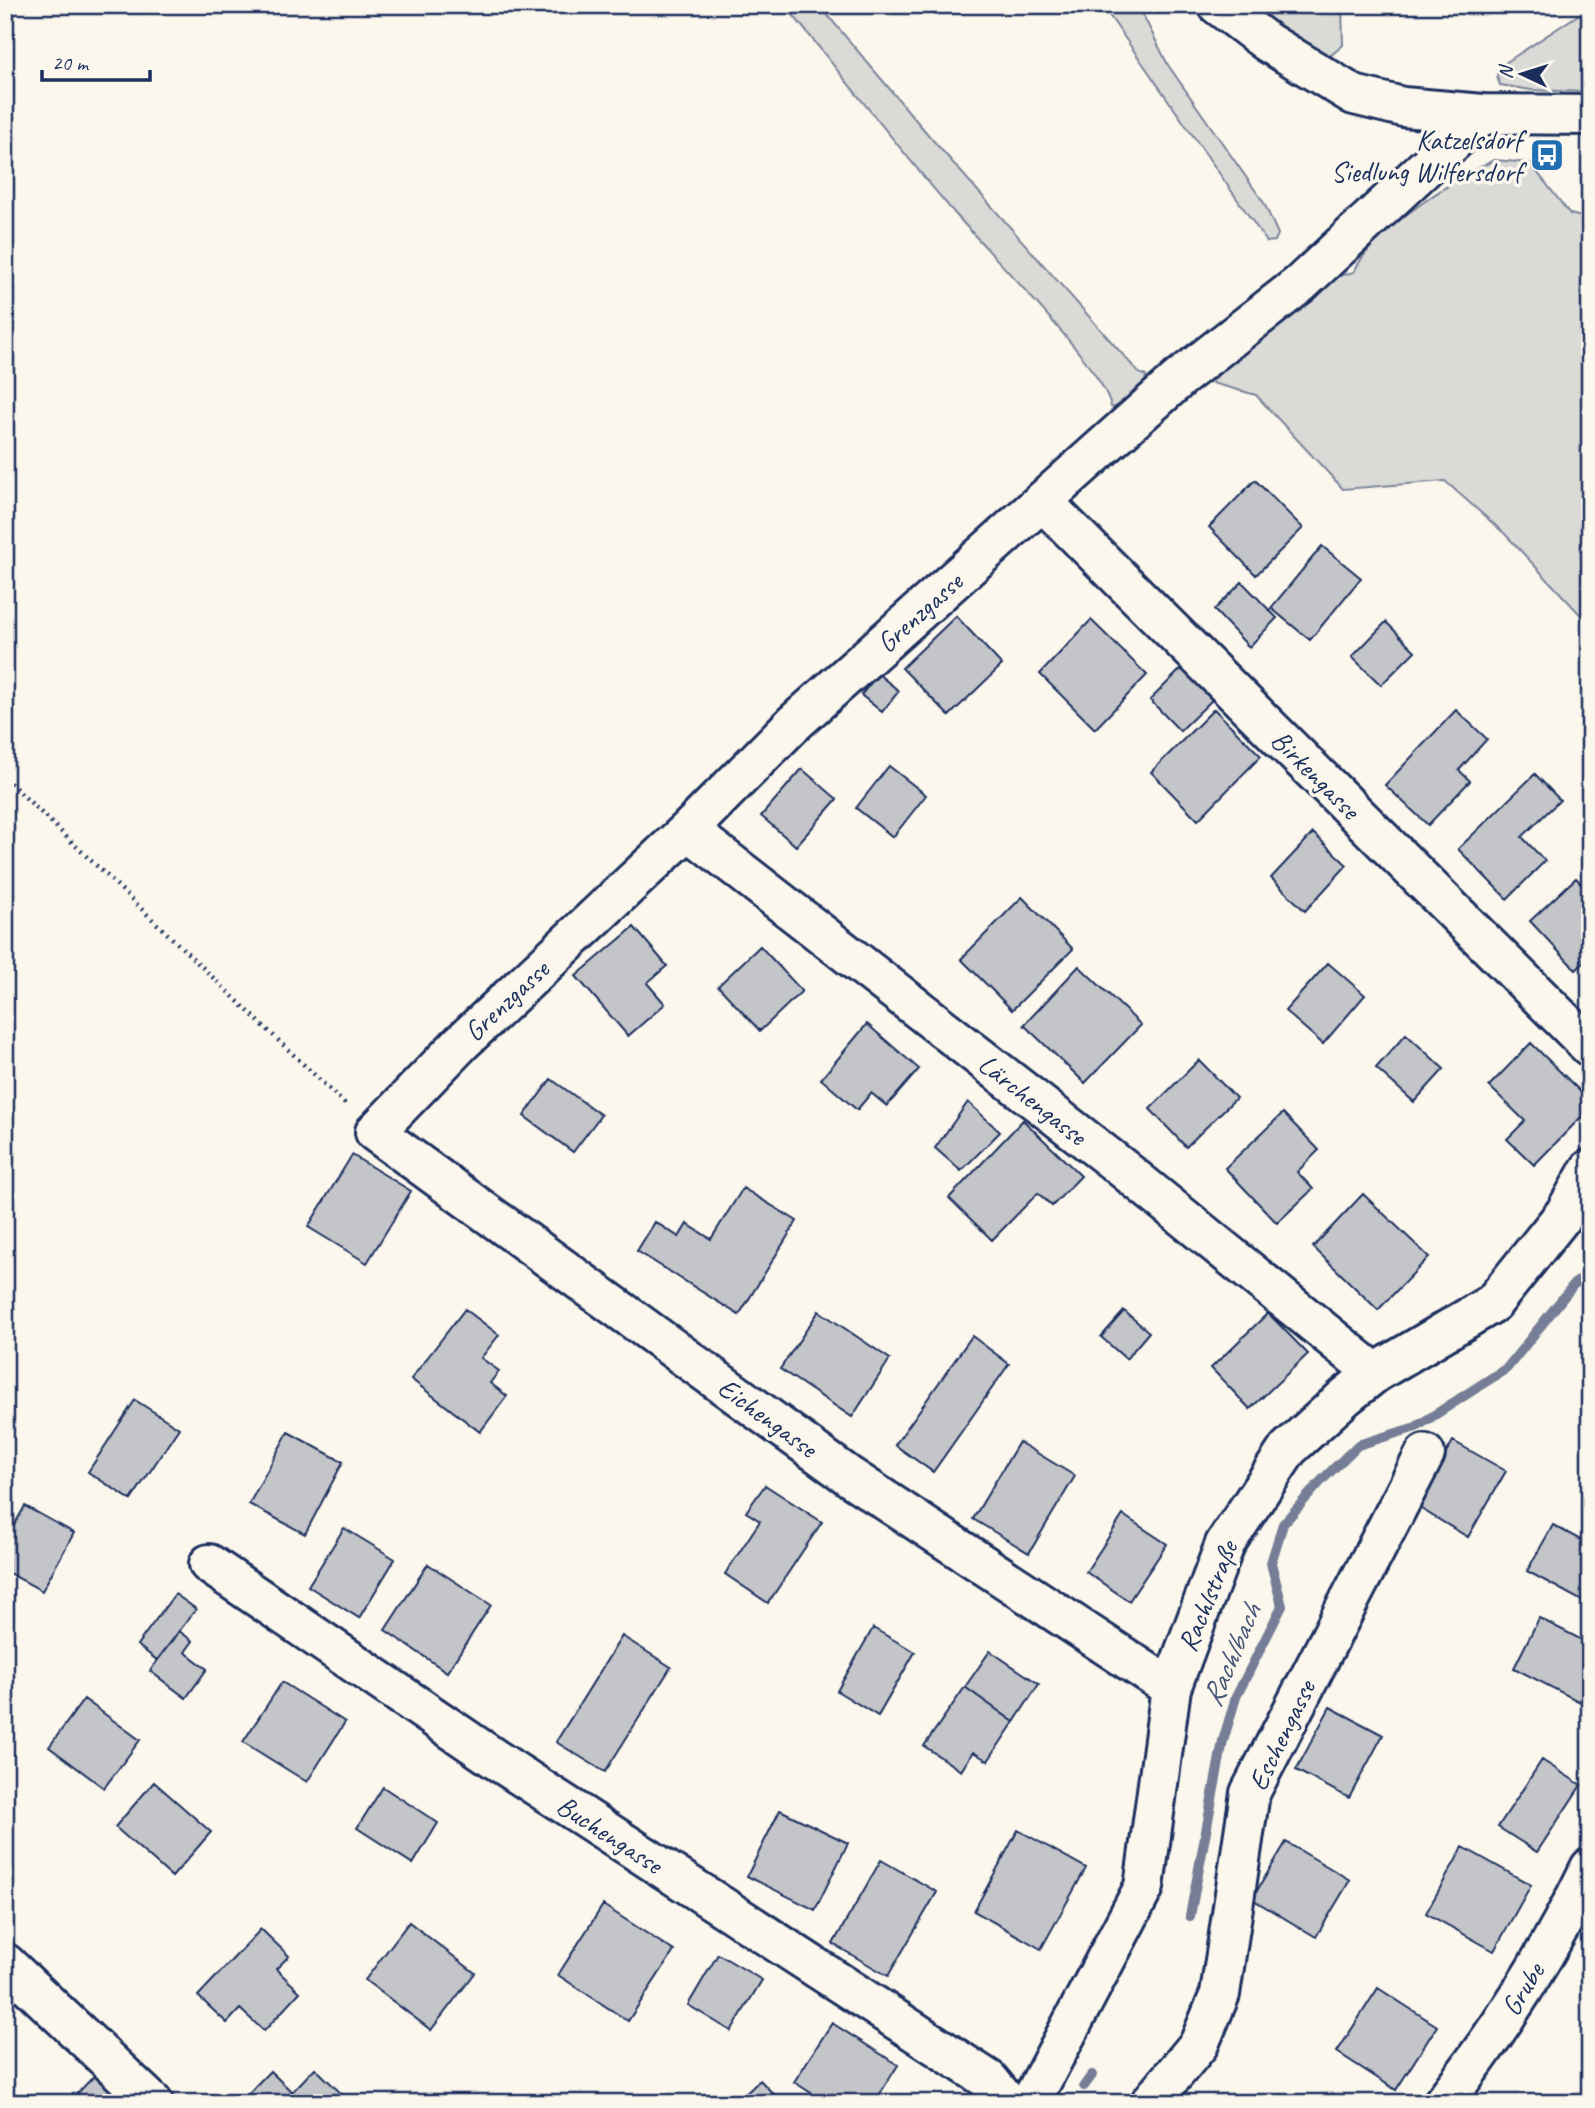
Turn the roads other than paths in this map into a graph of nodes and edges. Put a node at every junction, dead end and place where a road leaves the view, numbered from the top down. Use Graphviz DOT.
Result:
graph roads {
  1 [pos="1218,5"];
  2 [pos="1483,114"];
  3 [pos="1590,115"];
  4 [pos="1043,502"];
  5 [pos="688,830"];
  6 [pos="1590,1047"];
  7 [pos="375,1132"];
  8 [pos="1590,1169"];
  9 [pos="1375,1373"];
  10 [pos="1425,1454"];
  11 [pos="209,1564"];
  12 [pos="1171,1688"];
  13 [pos="1590,1868"];
  14 [pos="5,1963"];
  15 [pos="153,2103"];
  16 [pos="1009,2103"];
  17 [pos="1030,2103"];
  18 [pos="1150,2103"];
  19 [pos="1443,2103"];
  1 -- 2 [label="street"];
  2 -- 3 [label="street"];
  2 -- 4 [label="street, Grenzgasse"];
  4 -- 5 [label="street, Grenzgasse"];
  4 -- 6 [label="street, Birkengasse"];
  5 -- 7 [label="street, Grenzgasse"];
  5 -- 9 [label="street, Lärchengasse"];
  7 -- 12 [label="street, Eichengasse"];
  8 -- 9 [label="street, Rachlstraße"];
  9 -- 12 [label="street, Rachlstraße"];
  10 -- 18 [label="street, Eschengasse"];
  11 -- 16 [label="street, Buchengasse"];
  12 -- 17 [label="street, Rachlstraße"];
  13 -- 19 [label="street, Grube"];
  14 -- 15 [label="street"];
}
